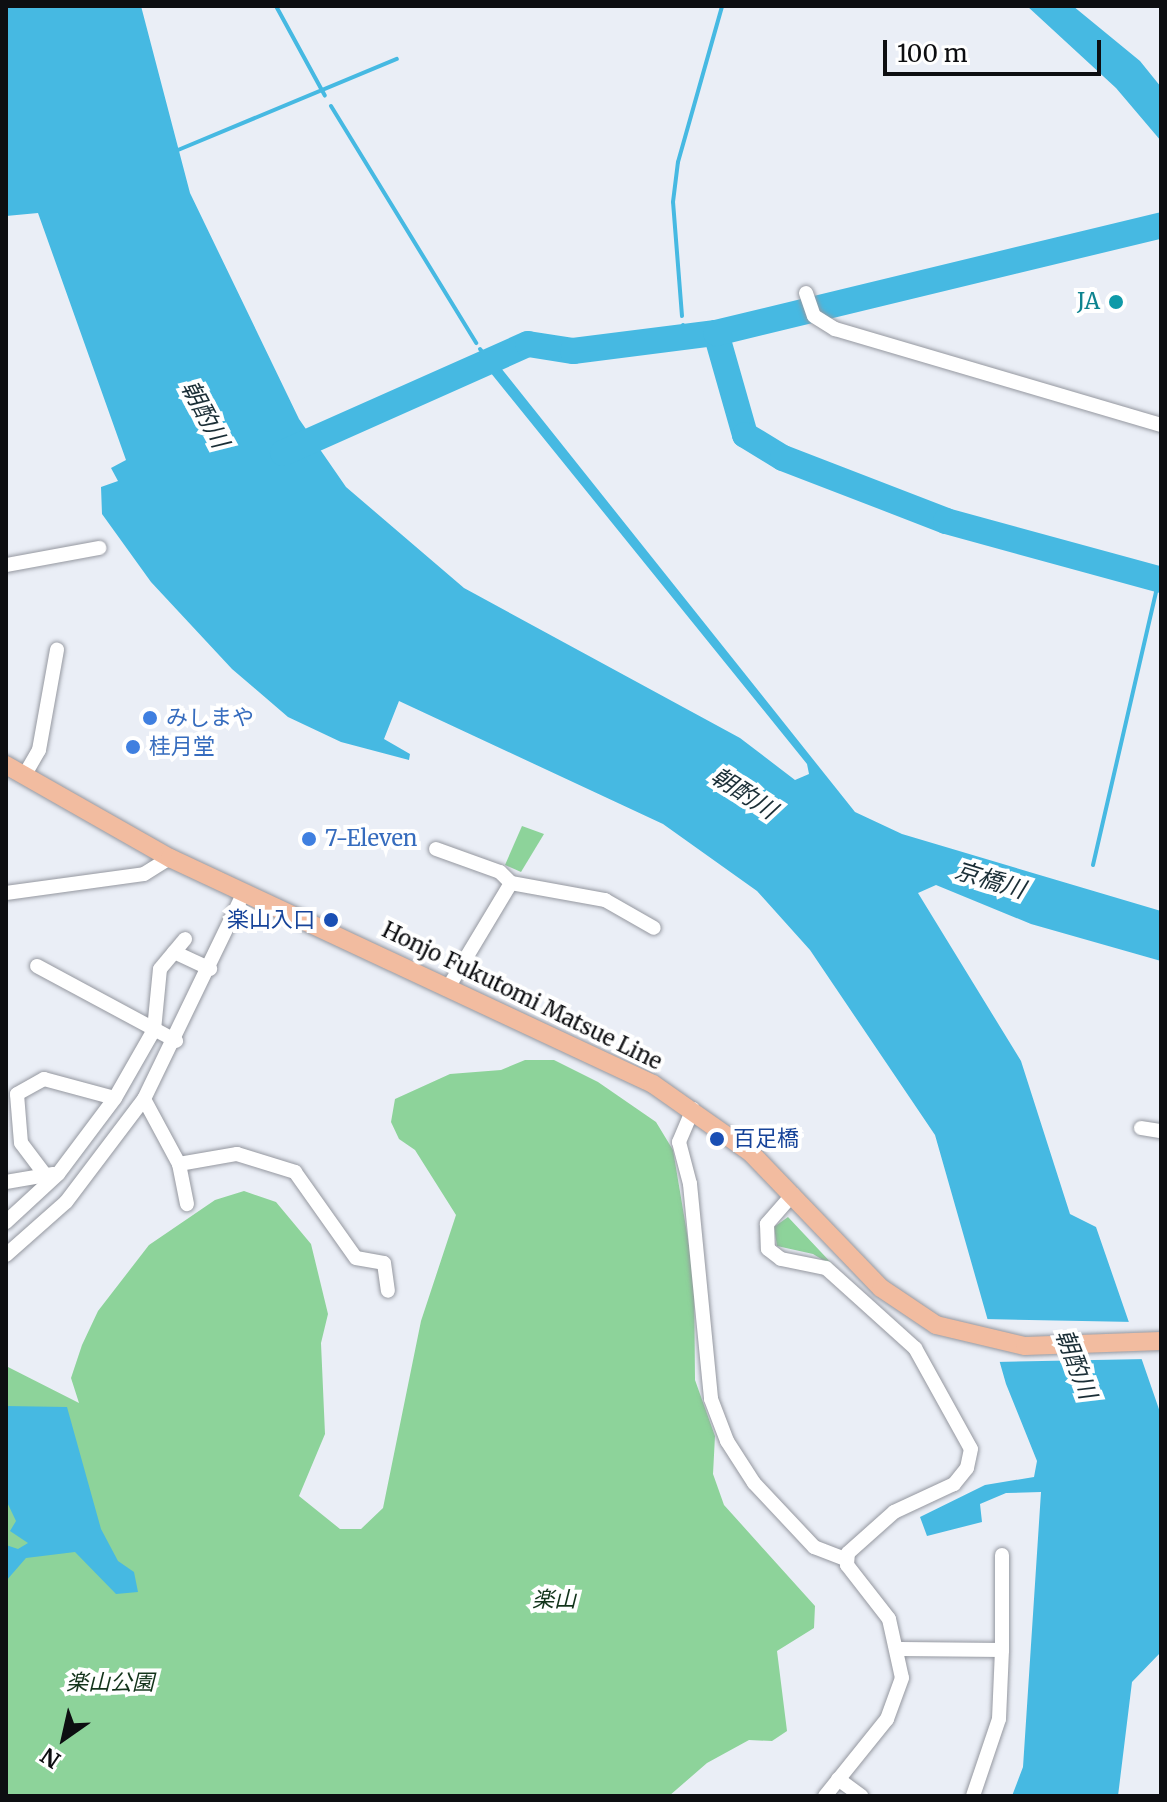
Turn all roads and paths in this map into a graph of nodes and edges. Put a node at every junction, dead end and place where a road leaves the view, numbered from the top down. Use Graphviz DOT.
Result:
graph roads {
  1 [pos="806,293"];
  2 [pos="1161,425"];
  3 [pos="99,548"];
  4 [pos="6,565"];
  5 [pos="57,650"];
  6 [pos="6,765"];
  7 [pos="24,776"];
  8 [pos="436,849"];
  9 [pos="170,858"];
  10 [pos="511,883"];
  11 [pos="244,892"];
  12 [pos="6,893"];
  13 [pos="654,928"];
  14 [pos="185,939"];
  15 [pos="174,952"];
  16 [pos="37,966"];
  17 [pos="210,969"];
  18 [pos="449,986"];
  19 [pos="154,1030"];
  20 [pos="176,1041"];
  21 [pos="115,1098"];
  22 [pos="144,1099"];
  23 [pos="693,1109"];
  24 [pos="1141,1128"];
  25 [pos="1161,1131"];
  26 [pos="179,1164"];
  27 [pos="52,1175"];
  28 [pos="6,1182"];
  29 [pos="793,1194"];
  30 [pos="187,1204"];
  31 [pos="6,1222"];
  32 [pos="6,1255"];
  33 [pos="388,1291"];
  34 [pos="1160,1341"];
  35 [pos="1002,1555"];
  36 [pos="846,1559"];
  37 [pos="900,1649"];
  38 [pos="1002,1650"];
  39 [pos="838,1779"];
  40 [pos="825,1796"];
  41 [pos="861,1796"];
  42 [pos="973,1796"];
  1 -- 2 [label="street"];
  3 -- 4 [label="street"];
  5 -- 7 [label="street"];
  6 -- 7 [label="main road, Honjo Fukutomi Matsue Line"];
  7 -- 9 [label="main road, Honjo Fukutomi Matsue Line"];
  8 -- 10 [label="street"];
  9 -- 11 [label="main road, Honjo Fukutomi Matsue Line"];
  9 -- 12 [label="street"];
  10 -- 13 [label="street"];
  10 -- 18 [label="street"];
  11 -- 17 [label="street"];
  11 -- 18 [label="main road, Honjo Fukutomi Matsue Line"];
  14 -- 15 [label="street"];
  15 -- 17 [label="street"];
  15 -- 19 [label="street"];
  16 -- 19 [label="street"];
  17 -- 20 [label="street"];
  18 -- 23 [label="main road, Honjo Fukutomi Matsue Line"];
  19 -- 20 [label="street"];
  19 -- 21 [label="street"];
  20 -- 22 [label="street"];
  21 -- 27 [label="street"];
  21 -- 27 [label="street"];
  22 -- 26 [label="street"];
  22 -- 32 [label="street"];
  23 -- 29 [label="main road, Honjo Fukutomi Matsue Line"];
  23 -- 36 [label="street"];
  24 -- 25 [label="street"];
  26 -- 30 [label="street"];
  26 -- 33 [label="street"];
  27 -- 28 [label="street"];
  27 -- 31 [label="street"];
  29 -- 34 [label="main road, Honjo Fukutomi Matsue Line"];
  29 -- 36 [label="street"];
  35 -- 38 [label="street"];
  36 -- 37 [label="street"];
  37 -- 38 [label="street"];
  37 -- 39 [label="street"];
  38 -- 42 [label="street"];
  39 -- 40 [label="street"];
  39 -- 41 [label="street"];
}
